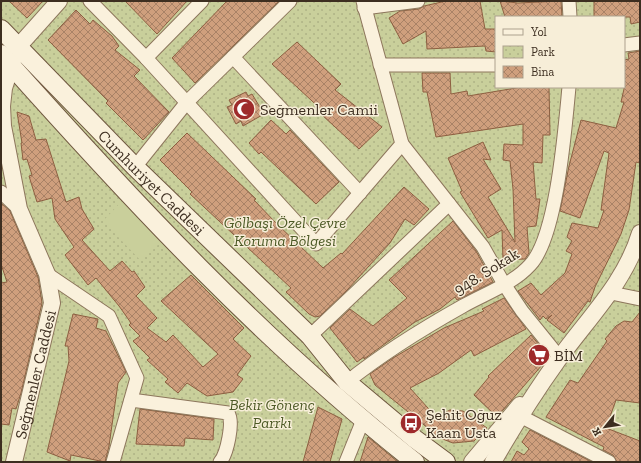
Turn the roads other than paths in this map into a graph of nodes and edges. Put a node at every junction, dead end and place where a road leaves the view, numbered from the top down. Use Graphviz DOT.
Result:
graph roads {
  1 [pos="59,1"];
  2 [pos="90,1"];
  3 [pos="202,1"];
  4 [pos="290,1"];
  5 [pos="418,1"];
  6 [pos="569,1"];
  7 [pos="364,5"];
  8 [pos="570,16"];
  9 [pos="1,29"];
  10 [pos="640,43"];
  11 [pos="625,45"];
  12 [pos="10,55"];
  13 [pos="233,57"];
  14 [pos="146,58"];
  15 [pos="380,65"];
  16 [pos="495,65"];
  17 [pos="569,88"];
  18 [pos="187,102"];
  19 [pos="402,144"];
  20 [pos="135,167"];
  21 [pos="1,192"];
  22 [pos="360,193"];
  23 [pos="449,204"];
  24 [pos="19,209"];
  25 [pos="640,233"];
  26 [pos="47,274"];
  27 [pos="504,284"];
  28 [pos="611,294"];
  29 [pos="640,299"];
  30 [pos="310,336"];
  31 [pos="560,358"];
  32 [pos="347,382"];
  33 [pos="540,385"];
  34 [pos="131,400"];
  35 [pos="522,417"];
  36 [pos="363,420"];
  37 [pos="408,459"];
  38 [pos="14,462"];
  39 [pos="113,462"];
  40 [pos="220,462"];
  41 [pos="346,462"];
  42 [pos="446,462"];
  43 [pos="472,462"];
  44 [pos="493,462"];
  45 [pos="609,462"];
  1 -- 12 [label="street, Seğmenler Caddesi"];
  2 -- 14 [label="street"];
  3 -- 14 [label="street"];
  4 -- 13 [label="street"];
  5 -- 7 [label="street"];
  6 -- 8 [label="street"];
  7 -- 15 [label="street"];
  9 -- 12 [label="main road, Cumhuriyet Caddesi"];
  10 -- 11 [label="street"];
  12 -- 20 [label="main road, Cumhuriyet Caddesi"];
  12 -- 24 [label="street, Seğmenler Caddesi"];
  12 -- 36 [label="main road, Cumhuriyet Caddesi"];
  13 -- 18 [label="street"];
  13 -- 22 [label="street"];
  14 -- 18 [label="street"];
  15 -- 16 [label="street"];
  15 -- 19 [label="street"];
  17 -- 27 [label="street, 948. Sokak"];
  18 -- 20 [label="street"];
  18 -- 22 [label="street"];
  19 -- 22 [label="street"];
  19 -- 23 [label="street"];
  20 -- 30 [label="main road, Cumhuriyet Caddesi"];
  21 -- 24 [label="street"];
  23 -- 27 [label="street"];
  23 -- 30 [label="street"];
  24 -- 26 [label="street, Seğmenler Caddesi"];
  25 -- 28 [label="street"];
  26 -- 34 [label="street"];
  26 -- 38 [label="street, Seğmenler Caddesi"];
  27 -- 31 [label="street"];
  27 -- 32 [label="street, 948. Sokak"];
  28 -- 29 [label="street"];
  28 -- 31 [label="street"];
  30 -- 32 [label="main road, Cumhuriyet Caddesi"];
  31 -- 33 [label="street"];
  32 -- 42 [label="main road, Cumhuriyet Caddesi"];
  33 -- 35 [label="street"];
  33 -- 43 [label="street"];
  34 -- 39 [label="street"];
  34 -- 40 [label="street"];
  35 -- 44 [label="street"];
  35 -- 45 [label="street"];
  36 -- 37 [label="main road, Cumhuriyet Caddesi"];
  36 -- 41 [label="street"];
}
